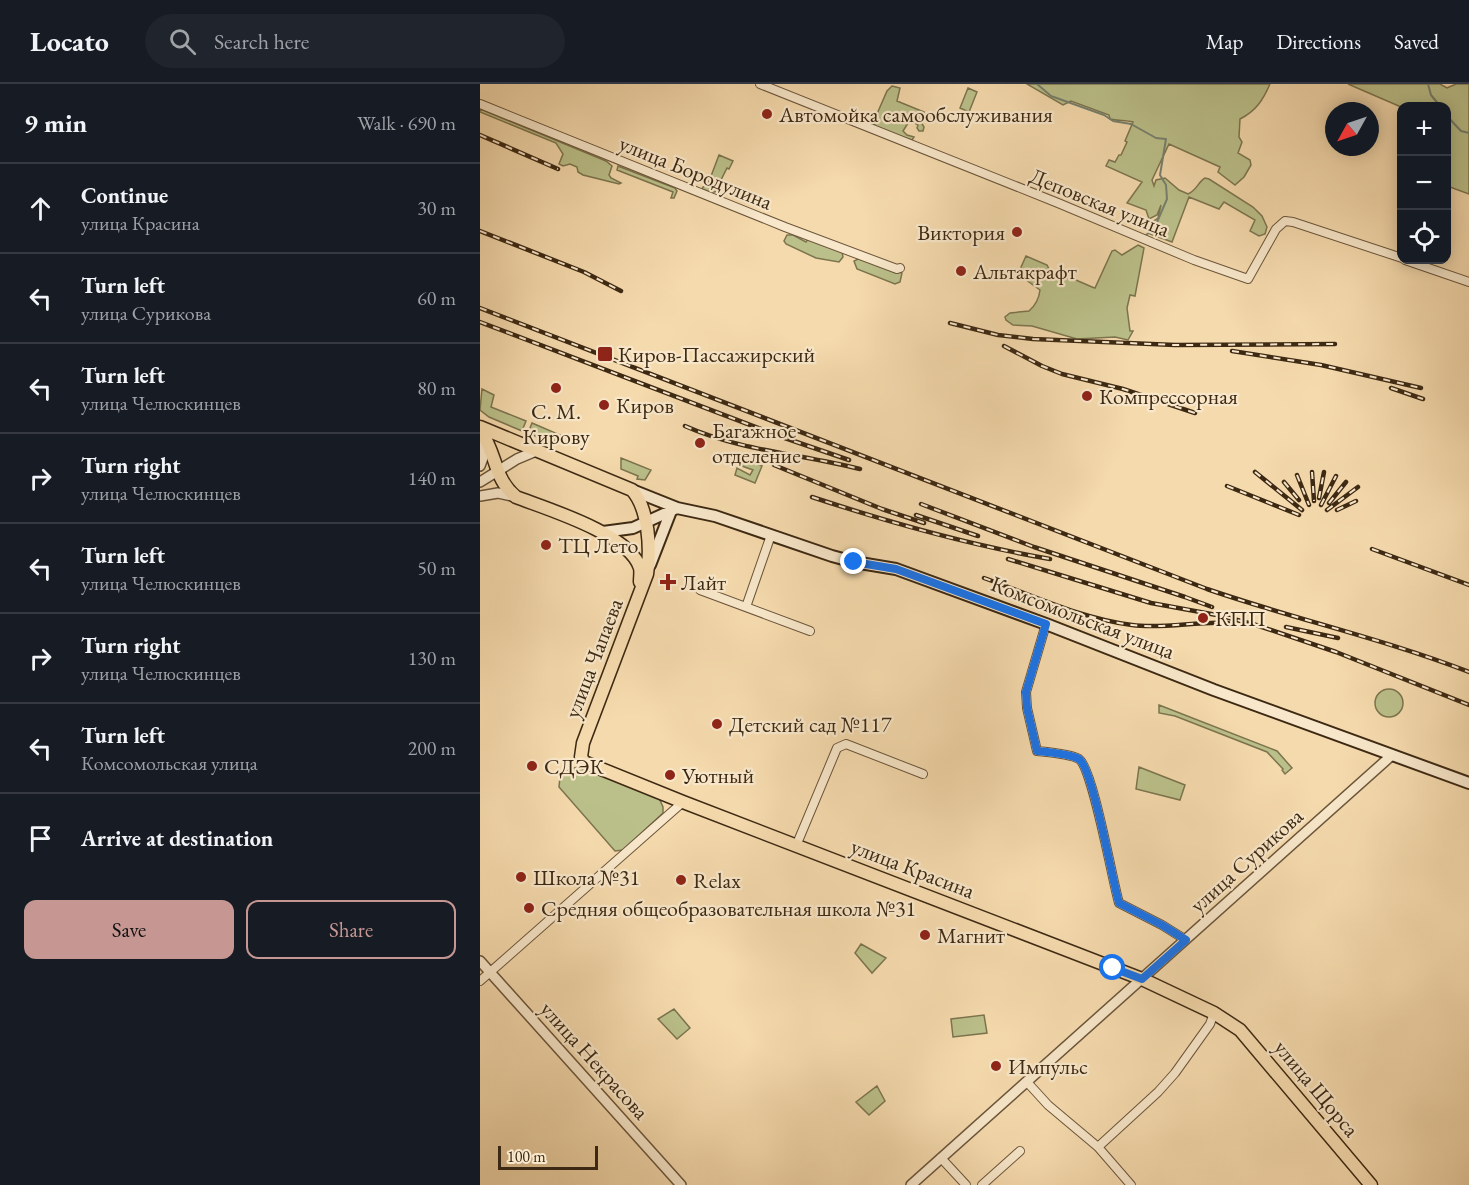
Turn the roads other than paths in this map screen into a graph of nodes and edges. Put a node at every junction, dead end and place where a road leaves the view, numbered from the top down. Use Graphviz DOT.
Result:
graph roads {
  1 [pos="760,84"];
  2 [pos="480,105"];
  3 [pos="1397,257"];
  4 [pos="1417,264"];
  5 [pos="900,268"];
  6 [pos="1469,282"];
  7 [pos="480,428"];
  8 [pos="536,451"];
  9 [pos="480,466"];
  10 [pos="497,471"];
  11 [pos="480,482"];
  12 [pos="632,490"];
  13 [pos="480,496"];
  14 [pos="516,497"];
  15 [pos="674,509"];
  16 [pos="645,524"];
  17 [pos="603,532"];
  18 [pos="771,535"];
  19 [pos="647,574"];
  20 [pos="700,590"];
  21 [pos="640,595"];
  22 [pos="746,607"];
  23 [pos="1046,624"];
  24 [pos="810,631"];
  25 [pos="1392,755"];
  26 [pos="581,757"];
  27 [pos="923,774"];
  28 [pos="1469,783"];
  29 [pos="683,802"];
  30 [pos="796,846"];
  31 [pos="1186,940"];
  32 [pos="480,961"];
  33 [pos="490,973"];
  34 [pos="1142,979"];
  35 [pos="480,981"];
  36 [pos="1214,1013"];
  37 [pos="1229,1021"];
  38 [pos="1027,1082"];
  39 [pos="1098,1147"];
  40 [pos="1020,1151"];
  41 [pos="941,1158"];
  42 [pos="681,1185"];
  43 [pos="911,1185"];
  44 [pos="966,1185"];
  45 [pos="982,1185"];
  46 [pos="1131,1185"];
  47 [pos="1371,1185"];
  1 -- 3 [label="street, Деповская улица"];
  2 -- 5 [label="street, улица Бородулина"];
  4 -- 6 [label="street, Деповская улица"];
  7 -- 8 [label="main road, Комсомольская улица"];
  7 -- 9 [label="street"];
  7 -- 10 [label="main road"];
  8 -- 10 [label="street"];
  8 -- 12 [label="main road, Комсомольская улица"];
  10 -- 11 [label="street"];
  10 -- 14 [label="main road"];
  12 -- 15 [label="main road, Комсомольская улица"];
  12 -- 16 [label="main road, улица Чапаева"];
  13 -- 14 [label="street"];
  14 -- 17 [label="main road"];
  15 -- 16 [label="main road"];
  15 -- 18 [label="main road, Комсомольская улица"];
  15 -- 19 [label="main road, улица Чапаева"];
  16 -- 17 [label="main road"];
  16 -- 19 [label="main road, улица Чапаева"];
  17 -- 21 [label="main road"];
  18 -- 22 [label="street"];
  18 -- 23 [label="main road, Комсомольская улица"];
  19 -- 21 [label="main road, улица Чапаева"];
  20 -- 22 [label="street"];
  21 -- 26 [label="main road, улица Чапаева"];
  22 -- 24 [label="street"];
  23 -- 25 [label="main road, Комсомольская улица"];
  23 -- 31 [label="street"];
  25 -- 28 [label="main road, Комсомольская улица"];
  25 -- 31 [label="street, улица Сурикова"];
  26 -- 29 [label="main road, улица Красина"];
  27 -- 30 [label="street"];
  29 -- 30 [label="main road, улица Красина"];
  29 -- 33 [label="street"];
  30 -- 34 [label="main road, улица Красина"];
  31 -- 34 [label="street, улица Сурикова"];
  32 -- 33 [label="street, улица Некрасова"];
  33 -- 35 [label="street"];
  33 -- 42 [label="street, улица Некрасова"];
  34 -- 36 [label="main road, улица Красина"];
  34 -- 38 [label="street, улица Сурикова"];
  36 -- 37 [label="main road, улица Красина"];
  36 -- 39 [label="street"];
  37 -- 47 [label="main road, улица Щорса"];
  38 -- 39 [label="street"];
  38 -- 41 [label="street, улица Сурикова"];
  39 -- 46 [label="street"];
  40 -- 45 [label="street"];
  41 -- 43 [label="street, улица Сурикова"];
  41 -- 44 [label="street"];
}
